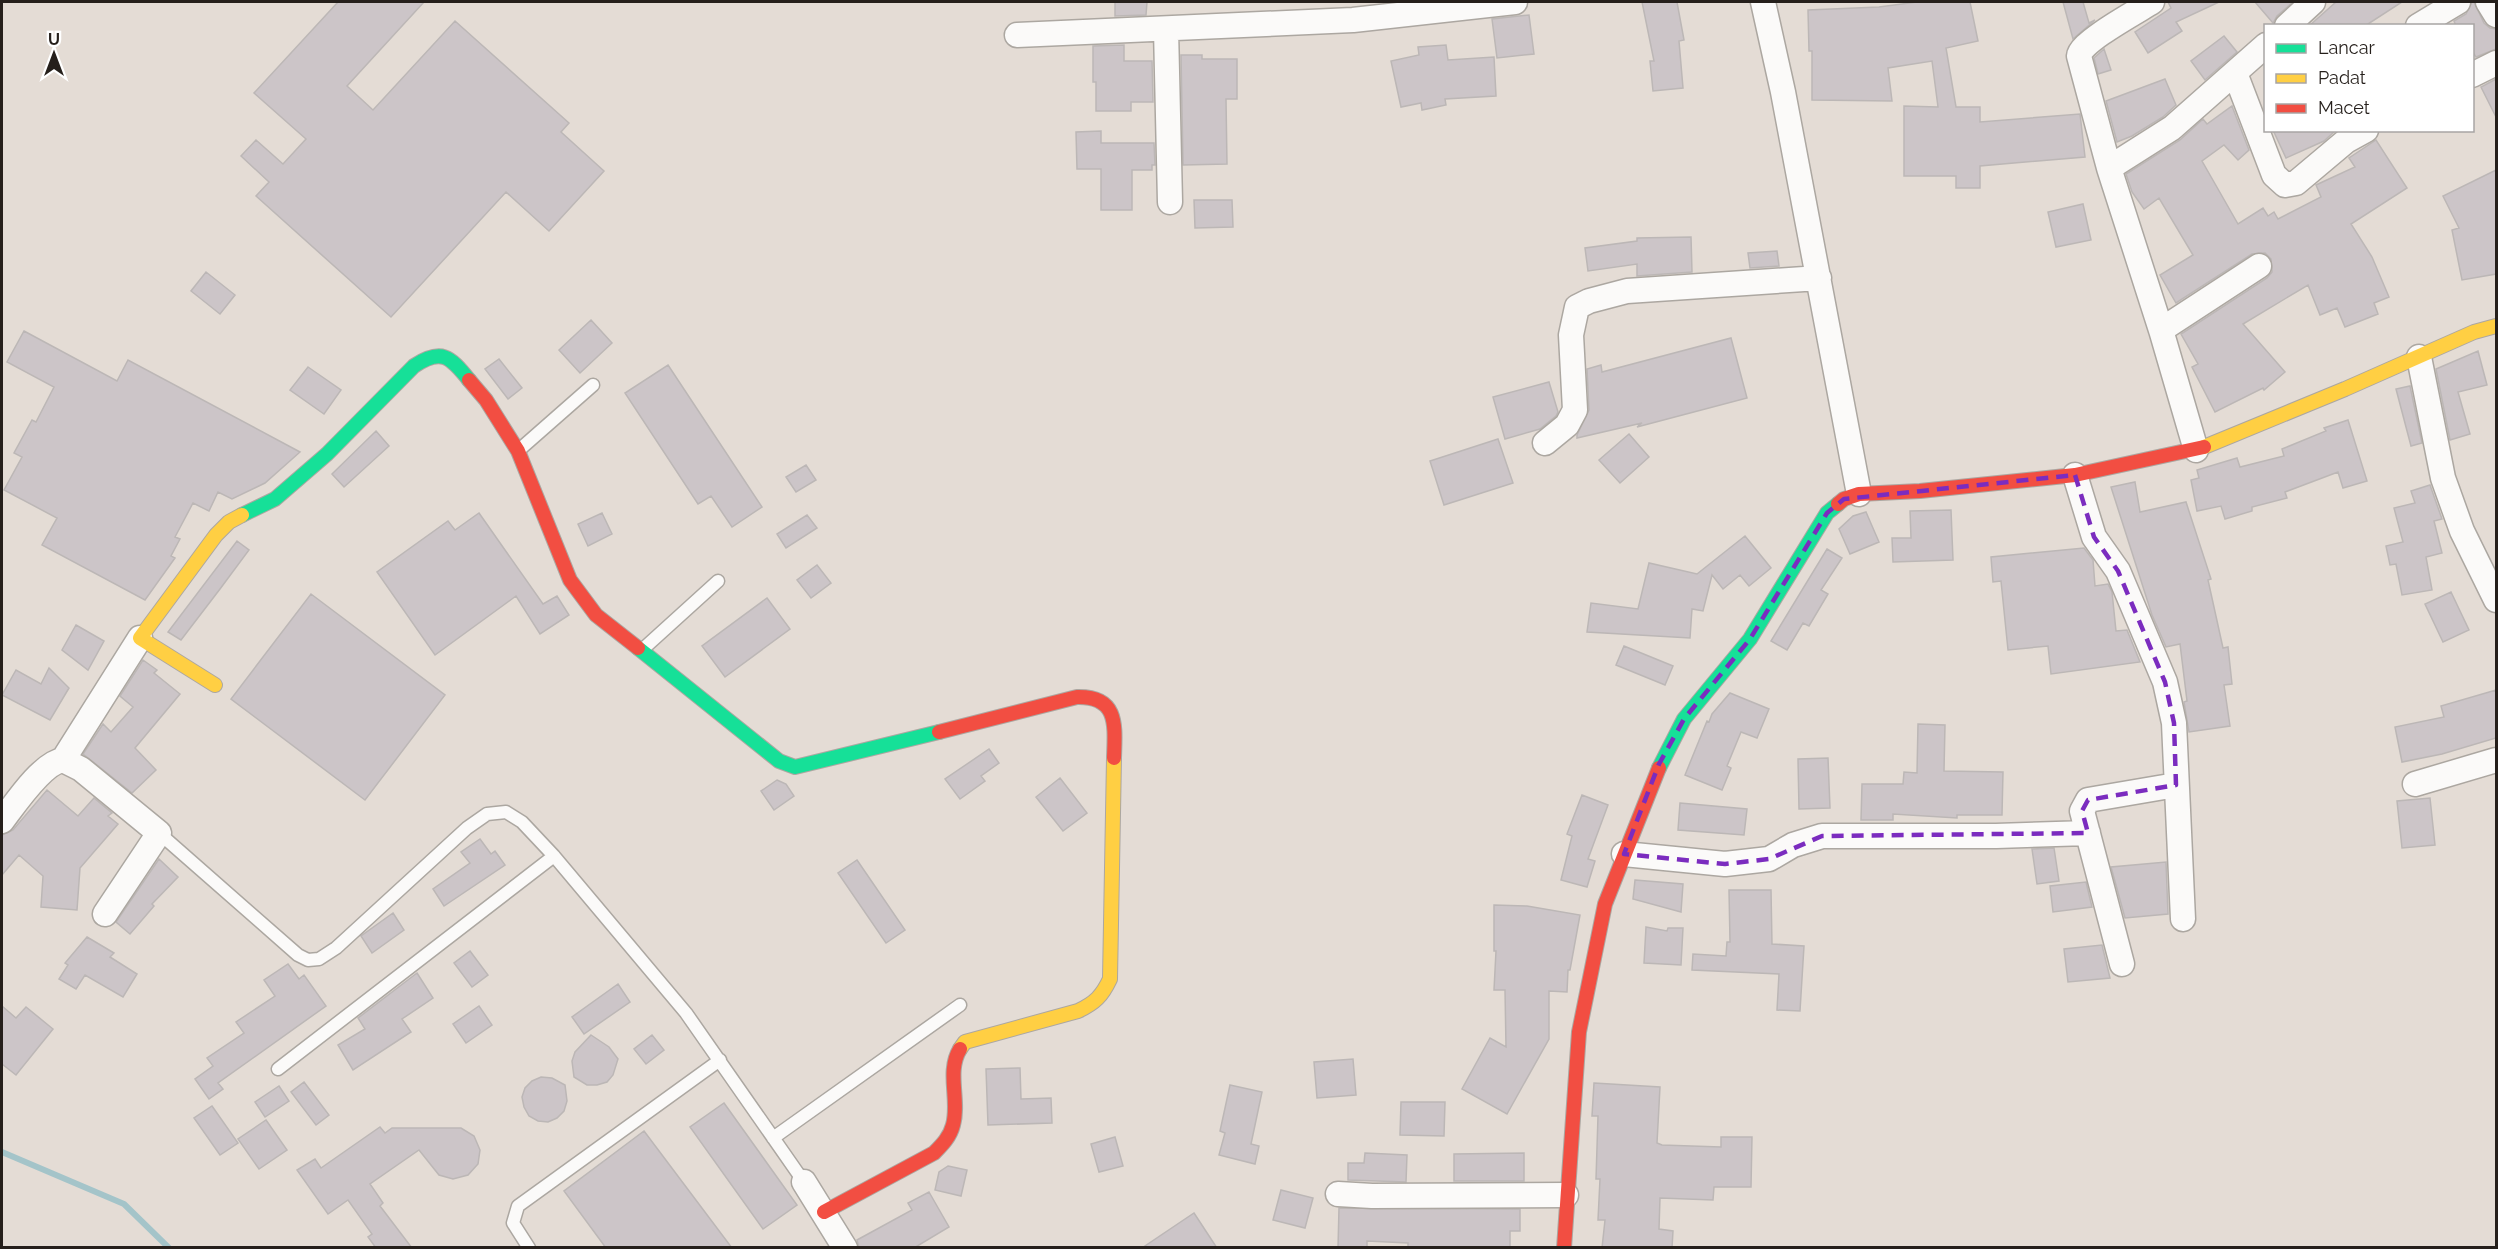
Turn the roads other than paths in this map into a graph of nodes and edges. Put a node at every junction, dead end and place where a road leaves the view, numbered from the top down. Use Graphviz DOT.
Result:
graph roads {
  1 [pos="1515,2"];
  2 [pos="1763,2"];
  3 [pos="2152,2"];
  4 [pos="2313,2"];
  5 [pos="2458,2"];
  6 [pos="2488,2"];
  7 [pos="1483,3"];
  8 [pos="2496,15"];
  9 [pos="2289,24"];
  10 [pos="2421,24"];
  11 [pos="1166,29"];
  12 [pos="1017,35"];
  13 [pos="2264,46"];
  14 [pos="2496,63"];
  15 [pos="2235,73"];
  16 [pos="2474,74"];
  17 [pos="2362,132"];
  18 [pos="2109,168"];
  19 [pos="1170,202"];
  20 [pos="2259,266"];
  21 [pos="1819,278"];
  22 [pos="2496,326"];
  23 [pos="2161,330"];
  24 [pos="2419,357"];
  25 [pos="593,384"];
  26 [pos="1545,443"];
  27 [pos="2196,450"];
  28 [pos="518,451"];
  29 [pos="2075,475"];
  30 [pos="1860,494"];
  31 [pos="718,581"];
  32 [pos="2496,600"];
  33 [pos="141,638"];
  34 [pos="640,652"];
  35 [pos="215,686"];
  36 [pos="63,760"];
  37 [pos="2496,760"];
  38 [pos="2415,784"];
  39 [pos="2176,785"];
  40 [pos="2,821"];
  41 [pos="159,833"];
  42 [pos="2088,833"];
  43 [pos="1624,854"];
  44 [pos="554,856"];
  45 [pos="105,914"];
  46 [pos="2183,919"];
  47 [pos="2122,964"];
  48 [pos="960,1005"];
  49 [pos="720,1060"];
  50 [pos="278,1069"];
  51 [pos="773,1138"];
  52 [pos="804,1182"];
  53 [pos="1338,1194"];
  54 [pos="1566,1195"];
  55 [pos="824,1212"];
  56 [pos="529,1248"];
  57 [pos="845,1248"];
  58 [pos="1564,1248"];
  1 -- 7 [label="street"];
  2 -- 21 [label="street"];
  3 -- 18 [label="street"];
  4 -- 9 [label="street"];
  5 -- 10 [label="street"];
  6 -- 8 [label="street"];
  7 -- 11 [label="street"];
  11 -- 12 [label="street"];
  11 -- 19 [label="street"];
  13 -- 15 [label="street"];
  14 -- 16 [label="street"];
  15 -- 17 [label="street"];
  15 -- 18 [label="street"];
  18 -- 23 [label="street"];
  20 -- 23 [label="street"];
  21 -- 26 [label="street"];
  21 -- 30 [label="street"];
  22 -- 24 [label="street"];
  23 -- 27 [label="street"];
  24 -- 27 [label="street"];
  24 -- 32 [label="street"];
  25 -- 28 [label="lane"];
  27 -- 29 [label="street"];
  28 -- 33 [label="street"];
  28 -- 34 [label="street"];
  29 -- 30 [label="street"];
  29 -- 39 [label="street"];
  30 -- 43 [label="street"];
  31 -- 34 [label="lane"];
  33 -- 35 [label="street"];
  33 -- 36 [label="street"];
  34 -- 55 [label="street"];
  36 -- 40 [label="street"];
  36 -- 41 [label="street"];
  37 -- 38 [label="street"];
  39 -- 42 [label="street"];
  39 -- 46 [label="street"];
  41 -- 44 [label="lane"];
  41 -- 45 [label="street"];
  42 -- 43 [label="street"];
  42 -- 47 [label="street"];
  43 -- 54 [label="street"];
  44 -- 49 [label="lane"];
  44 -- 50 [label="lane"];
  48 -- 51 [label="lane"];
  49 -- 51 [label="lane"];
  49 -- 56 [label="lane"];
  51 -- 52 [label="lane"];
  52 -- 55 [label="street"];
  53 -- 54 [label="street"];
  54 -- 58 [label="street"];
  55 -- 57 [label="street"];
}
